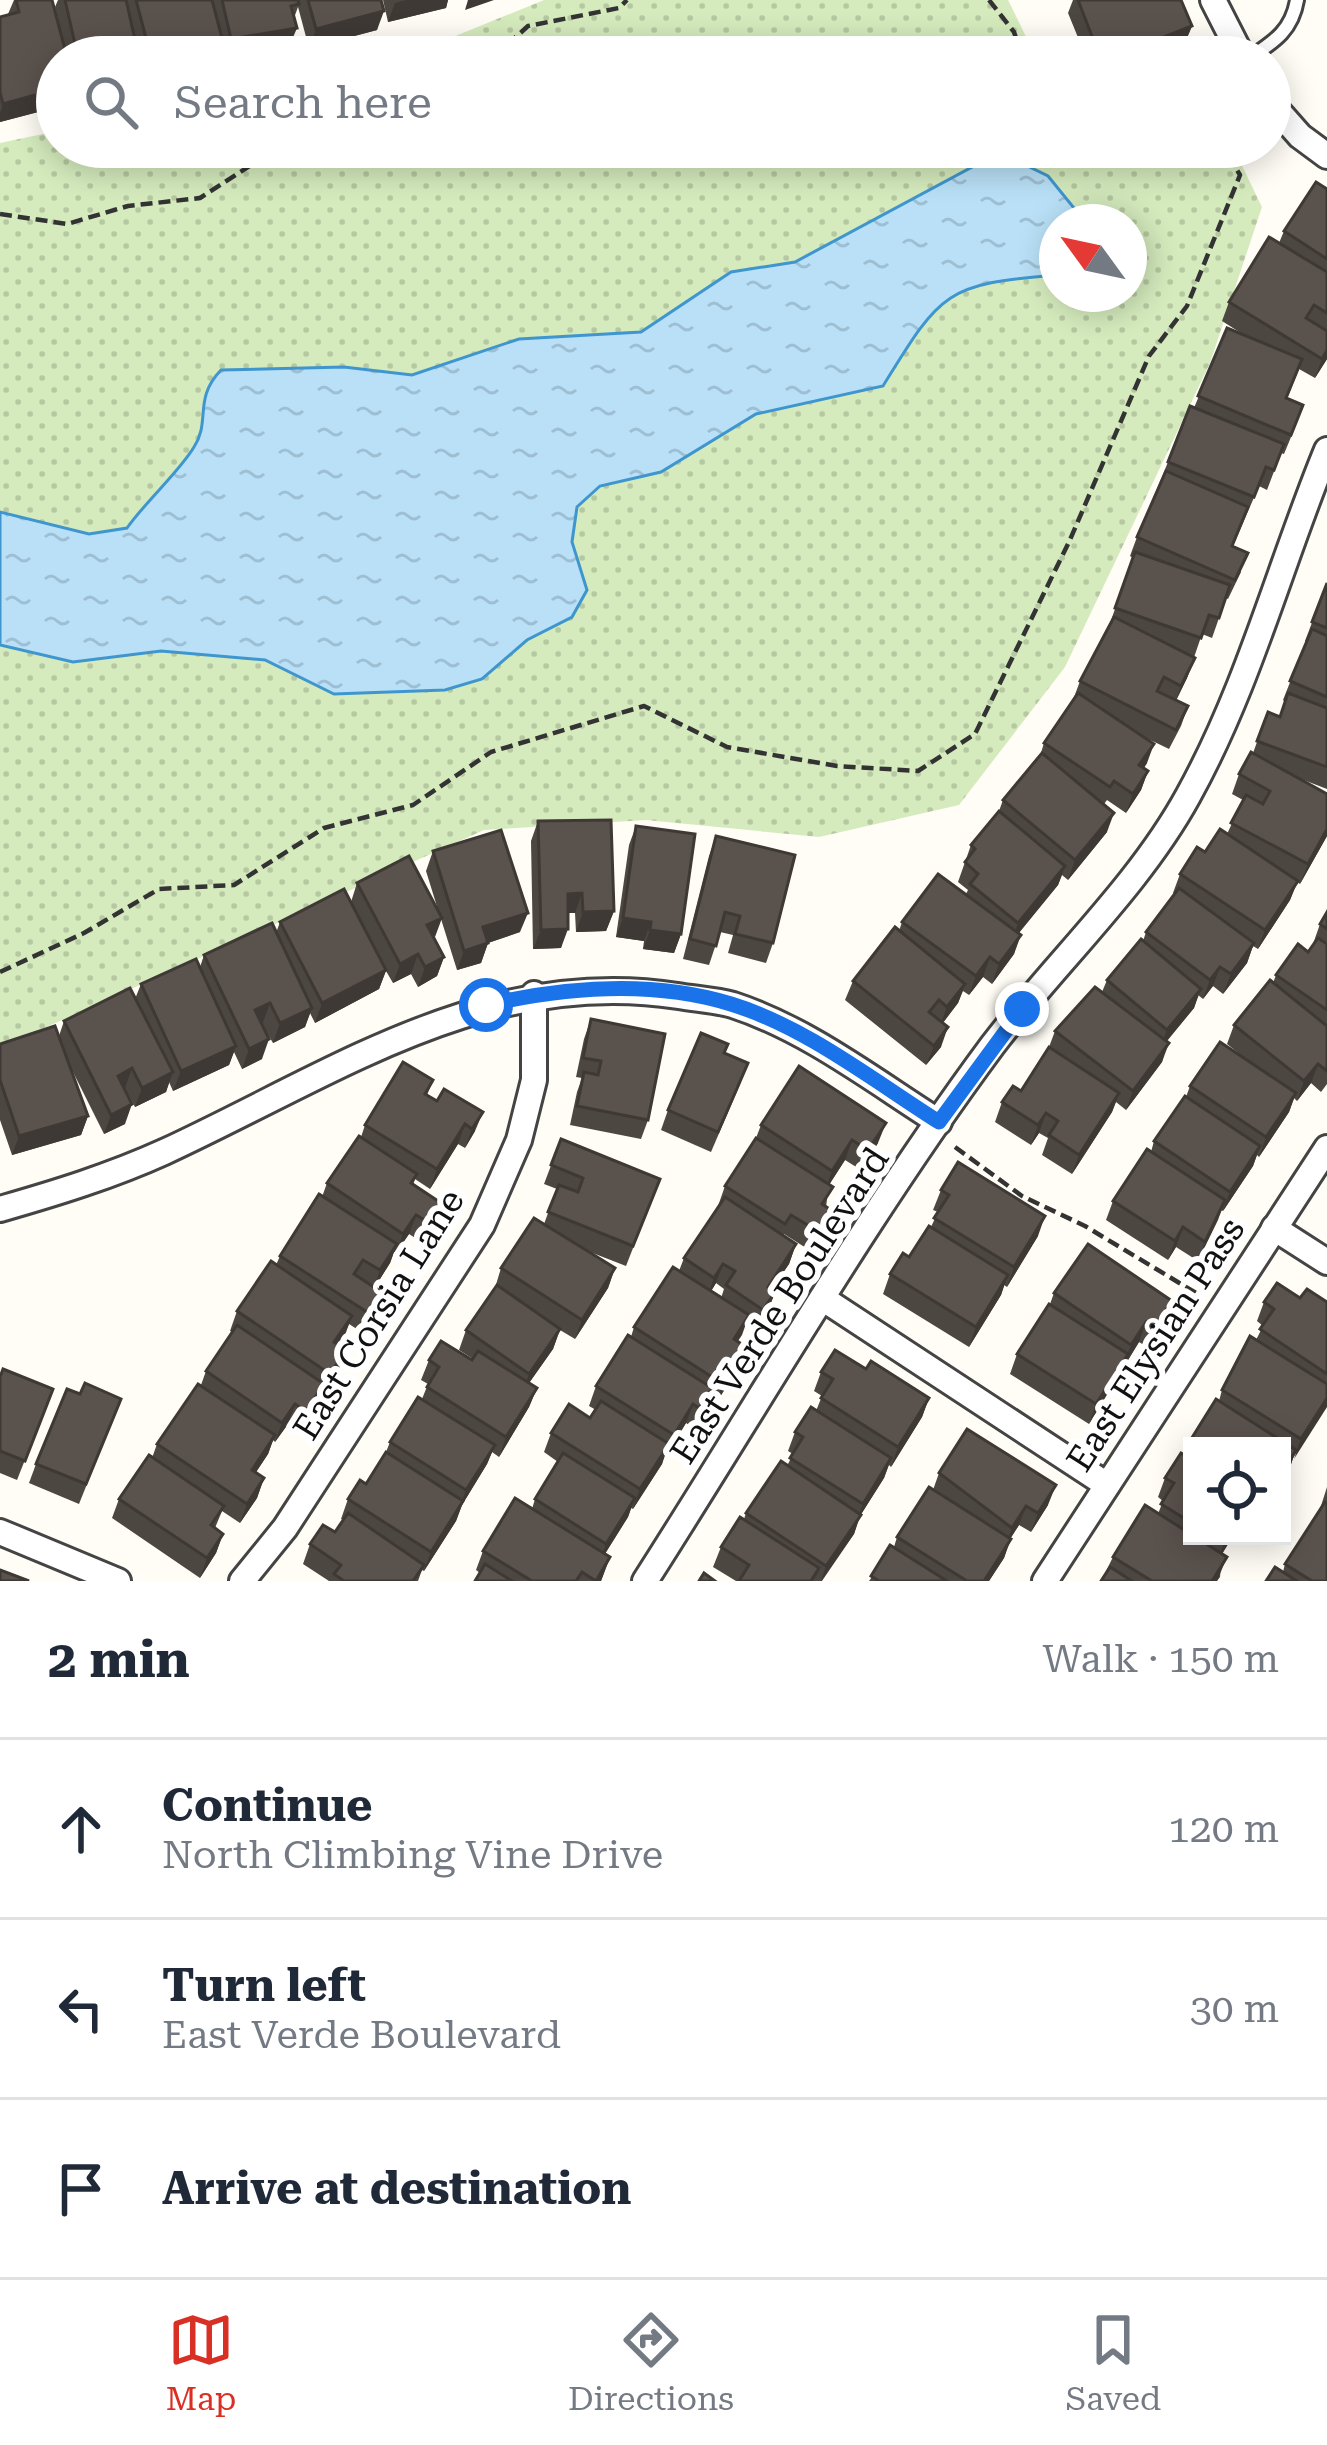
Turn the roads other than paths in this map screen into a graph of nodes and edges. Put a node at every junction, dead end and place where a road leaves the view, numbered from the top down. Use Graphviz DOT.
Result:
graph roads {
  1 [pos="1213,0"];
  2 [pos="1297,0"];
  3 [pos="1234,36"];
  4 [pos="1280,36"];
  5 [pos="1291,126"];
  6 [pos="1327,156"];
  7 [pos="1327,449"];
  8 [pos="534,994"];
  9 [pos="939,1122"];
  10 [pos="1327,1148"];
  11 [pos="0,1209"];
  12 [pos="1274,1228"];
  13 [pos="1327,1262"];
  14 [pos="825,1300"];
  15 [pos="1107,1485"];
  16 [pos="0,1532"];
  17 [pos="118,1581"];
  18 [pos="242,1581"];
  19 [pos="645,1581"];
  20 [pos="1046,1581"];
  1 -- 3 [label="street"];
  2 -- 4 [label="lane"];
  5 -- 6 [label="street"];
  7 -- 9 [label="street, East Verde Boulevard"];
  8 -- 9 [label="street"];
  8 -- 11 [label="street"];
  8 -- 18 [label="street, East Corsia Lane"];
  9 -- 14 [label="street, East Verde Boulevard"];
  10 -- 12 [label="street, East Elysian Pass"];
  12 -- 13 [label="street"];
  12 -- 15 [label="street, East Elysian Pass"];
  14 -- 15 [label="street"];
  14 -- 19 [label="street, East Verde Boulevard"];
  15 -- 20 [label="street, East Elysian Pass"];
  16 -- 17 [label="street"];
}
